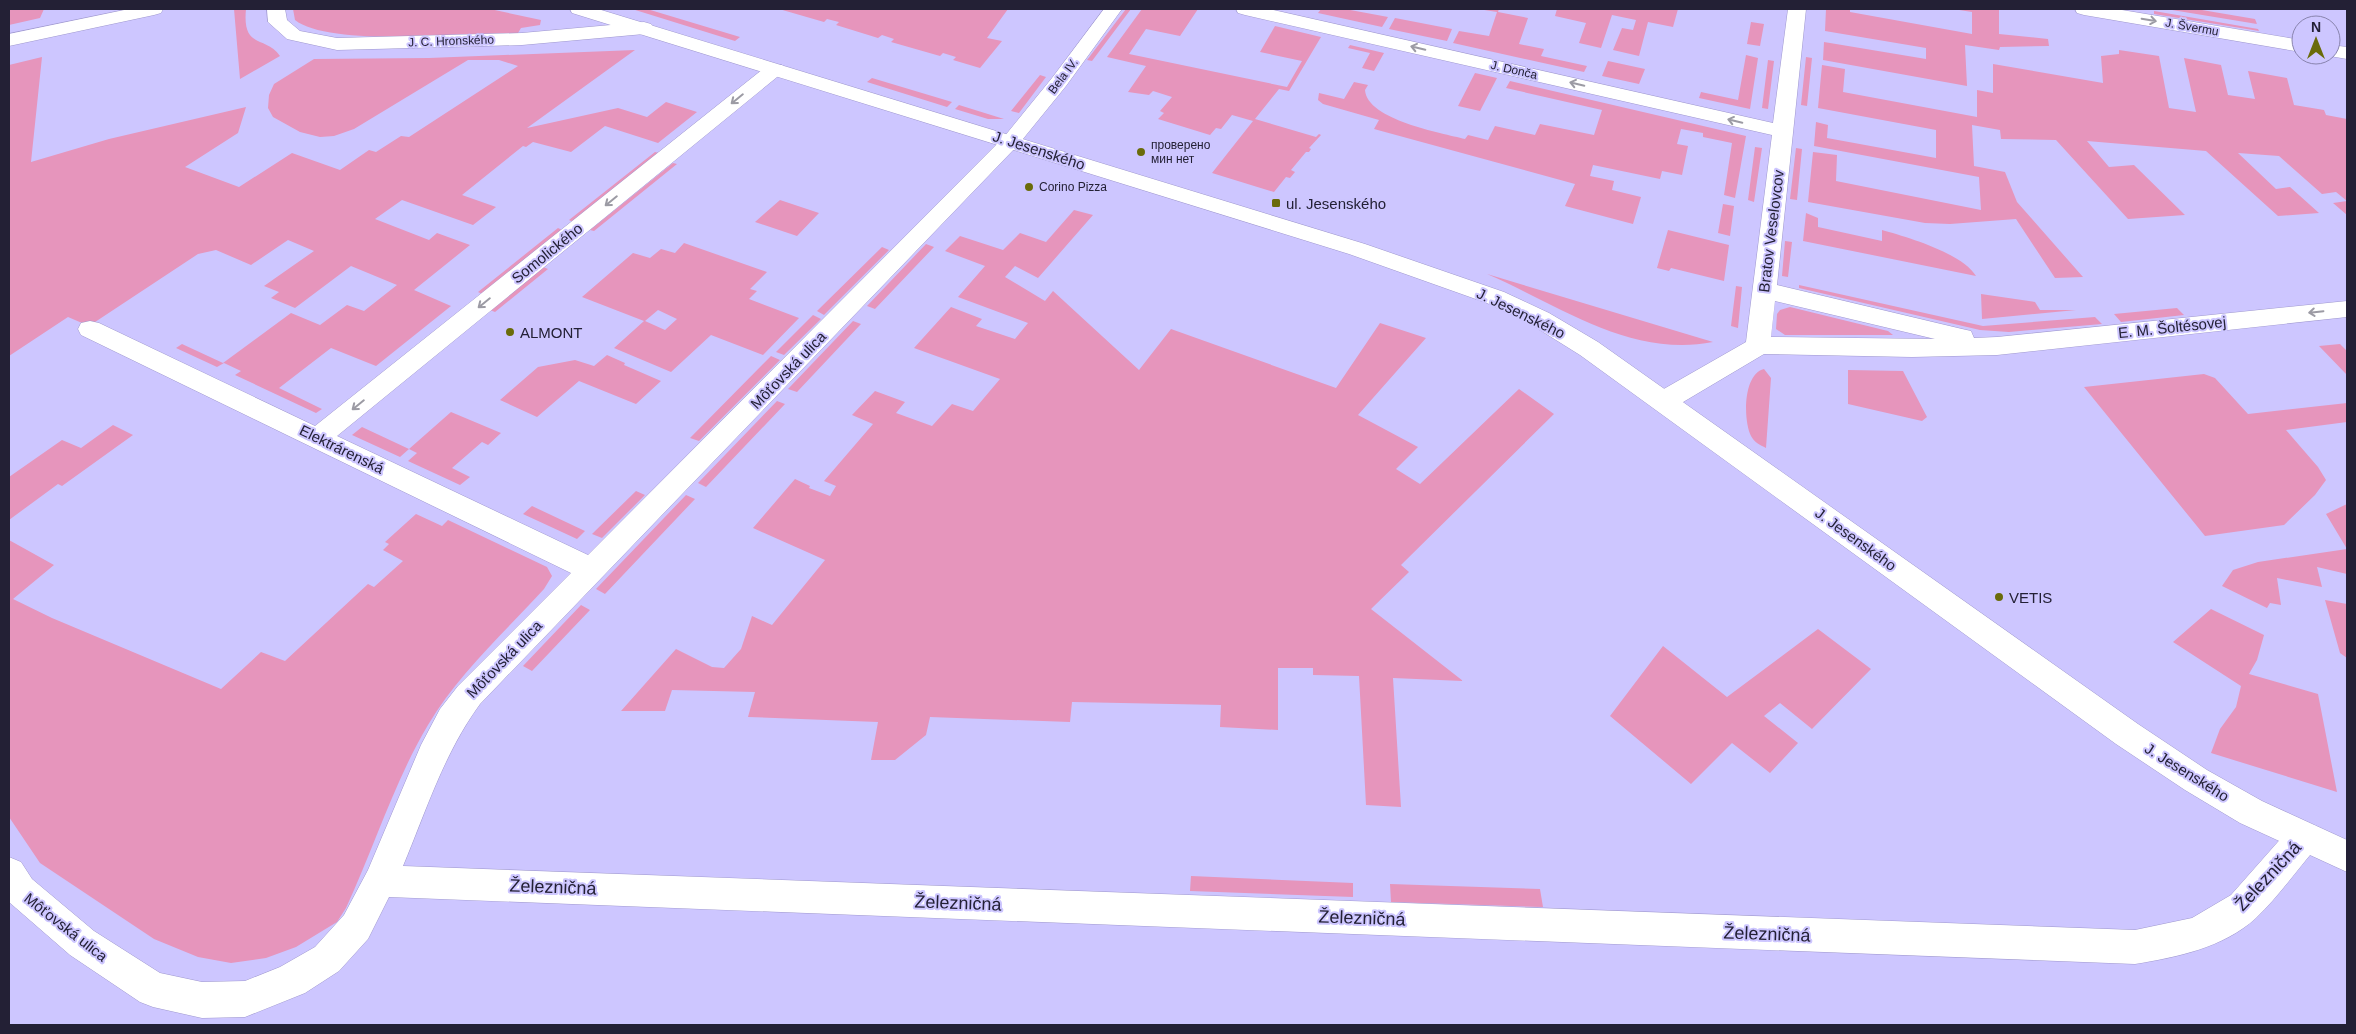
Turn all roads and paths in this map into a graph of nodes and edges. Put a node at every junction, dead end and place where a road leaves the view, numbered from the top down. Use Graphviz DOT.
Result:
graph roads {
  1 [pos="154,9"];
  2 [pos="276,9"];
  3 [pos="579,9"];
  4 [pos="1114,9"];
  5 [pos="1245,9"];
  6 [pos="1797,9"];
  7 [pos="2084,9"];
  8 [pos="644,28"];
  9 [pos="9,40"];
  10 [pos="2291,44"];
  11 [pos="775,69"];
  12 [pos="1782,131"];
  13 [pos="1011,141"];
  14 [pos="1764,290"];
  15 [pos="2347,309"];
  16 [pos="90,329"];
  17 [pos="1758,345"];
  18 [pos="1997,346"];
  19 [pos="1664,401"];
  20 [pos="318,437"];
  21 [pos="592,570"];
  22 [pos="2304,837"];
  23 [pos="2347,856"];
  24 [pos="9,873"];
  25 [pos="380,881"];
  1 -- 9 [label="street"];
  2 -- 8 [label="street, J. C. Hronského"];
  3 -- 8 [label="street, J. Jesenského"];
  4 -- 13 [label="street, Bela IV."];
  12 -- 5 [label="street, J. Donča, one-way"];
  6 -- 12 [label="street, Bratov Veselovcov"];
  7 -- 10 [label="street, J. Švermu, one-way"];
  8 -- 11 [label="street, J. Jesenského"];
  11 -- 13 [label="street, J. Jesenského"];
  11 -- 20 [label="street, Somolického, one-way"];
  12 -- 14 [label="street, Bratov Veselovcov"];
  13 -- 19 [label="street, J. Jesenského"];
  13 -- 21 [label="street, Môťovská ulica"];
  14 -- 17 [label="street, Bratov Veselovcov"];
  14 -- 18 [label="street, E. M. Šoltésovej"];
  15 -- 18 [label="street, E. M. Šoltésovej, one-way"];
  16 -- 20 [label="street, Elektrárenská"];
  17 -- 18 [label="street, E. M. Šoltésovej"];
  17 -- 19 [label="street"];
  19 -- 22 [label="street, J. Jesenského"];
  20 -- 21 [label="street, Elektrárenská"];
  21 -- 25 [label="street, Môťovská ulica"];
  22 -- 23 [label="street, J. Jesenského"];
  22 -- 25 [label="street, Železničná"];
  24 -- 25 [label="street, Môťovská ulica"];
}
